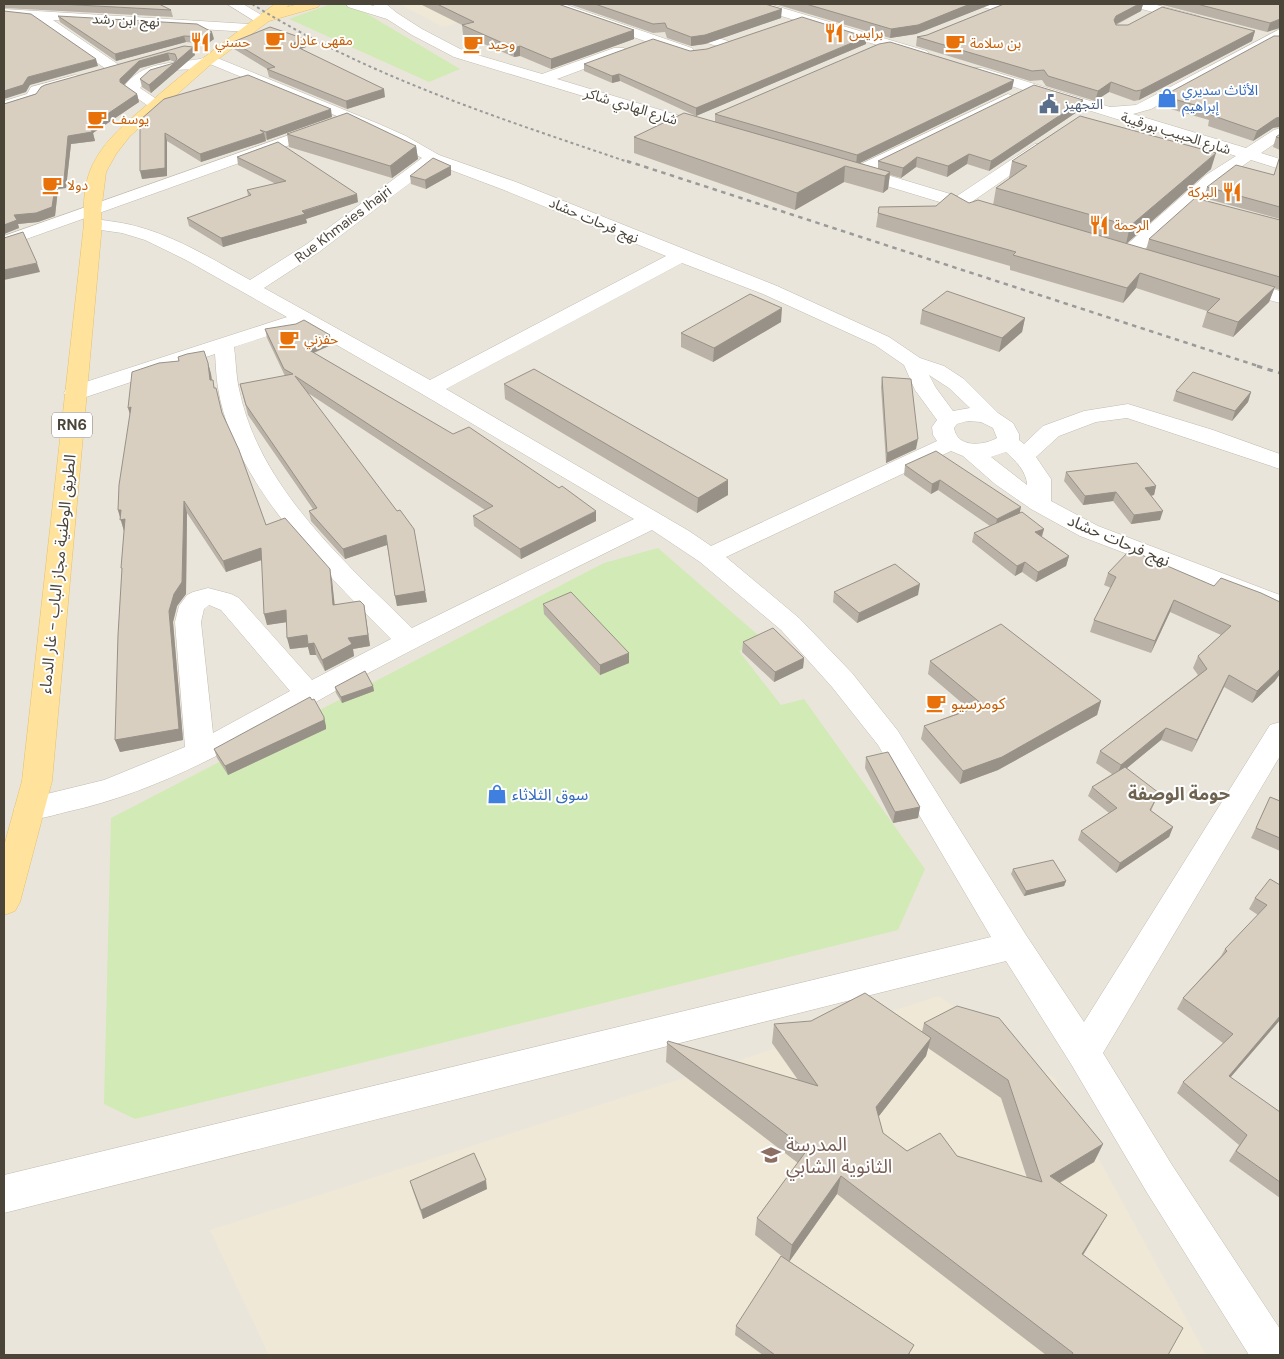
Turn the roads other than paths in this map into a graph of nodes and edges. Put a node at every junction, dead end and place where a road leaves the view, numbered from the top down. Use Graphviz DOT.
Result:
graph roads {
  1 [pos="234,4"];
  2 [pos="283,4"];
  3 [pos="313,4"];
  4 [pos="353,4"];
  5 [pos="379,4"];
  6 [pos="552,4"];
  7 [pos="577,4"];
  8 [pos="756,4"];
  9 [pos="789,4"];
  10 [pos="1140,10"];
  11 [pos="4,13"];
  12 [pos="36,14"];
  13 [pos="392,16"];
  14 [pos="634,18"];
  15 [pos="800,18"];
  16 [pos="258,22"];
  17 [pos="1204,22"];
  18 [pos="661,24"];
  19 [pos="774,26"];
  20 [pos="679,30"];
  21 [pos="1250,34"];
  22 [pos="740,38"];
  23 [pos="1276,38"];
  24 [pos="652,39"];
  25 [pos="887,43"];
  26 [pos="723,44"];
  27 [pos="926,46"];
  28 [pos="176,51"];
  29 [pos="860,52"];
  30 [pos="208,55"];
  31 [pos="142,60"];
  32 [pos="543,79"];
  33 [pos="1046,81"];
  34 [pos="1030,88"];
  35 [pos="156,105"];
  36 [pos="4,106"];
  37 [pos="1138,109"];
  38 [pos="1104,112"];
  39 [pos="711,117"];
  40 [pos="350,118"];
  41 [pos="1082,119"];
  42 [pos="693,125"];
  43 [pos="720,132"];
  44 [pos="1280,133"];
  45 [pos="1052,140"];
  46 [pos="1254,150"];
  47 [pos="1280,153"];
  48 [pos="432,158"];
  49 [pos="1280,164"];
  50 [pos="840,167"];
  51 [pos="859,172"];
  52 [pos="1189,201"];
  53 [pos="959,202"];
  54 [pos="1207,206"];
  55 [pos="997,213"];
  56 [pos="92,218"];
  57 [pos="4,242"];
  58 [pos="1111,247"];
  59 [pos="1130,252"];
  60 [pos="681,256"];
  61 [pos="1148,258"];
  62 [pos="1222,281"];
  63 [pos="251,288"];
  64 [pos="1280,297"];
  65 [pos="302,318"];
  66 [pos="224,345"];
  67 [pos="913,362"];
  68 [pos="430,389"];
  69 [pos="75,393"];
  70 [pos="990,418"];
  71 [pos="948,419"];
  72 [pos="1008,441"];
  73 [pos="961,447"];
  74 [pos="1024,456"];
  75 [pos="1280,462"];
  76 [pos="1039,504"];
  77 [pos="652,520"];
  78 [pos="709,556"];
  79 [pos="1280,604"];
  80 [pos="409,641"];
  81 [pos="308,694"];
  82 [pos="1280,732"];
  83 [pos="200,753"];
  84 [pos="29,809"];
  85 [pos="4,902"];
  86 [pos="1014,945"];
  87 [pos="1084,1053"];
  88 [pos="4,1194"];
  89 [pos="1273,1355"];
  1 -- 16 [label="street"];
  2 -- 16 [label="main road, الطريق الوطنية مجاز الباب - غار الدماء / RN6"];
  3 -- 16 [label="main road, الطريق الوطنية مجاز الباب - غار الدماء / RN6"];
  4 -- 13 [label="street, شارع الهادي شاكر"];
  5 -- 13 [label="street, شارع الهادي شاكر"];
  6 -- 24 [label="street"];
  7 -- 14 [label="street"];
  8 -- 15 [label="street"];
  9 -- 27 [label="street"];
  10 -- 17 [label="street"];
  11 -- 12 [label="street, نهج ابن رشد"];
  12 -- 16 [label="street, نهج ابن رشد"];
  12 -- 36 [label="street"];
  13 -- 32 [label="street, شارع الهادي شاكر"];
  15 -- 19 [label="street"];
  15 -- 25 [label="street"];
  16 -- 30 [label="main road, الطريق الوطنية مجاز الباب - غار الدماء / RN6"];
  18 -- 20 [label="street"];
  20 -- 24 [label="street"];
  20 -- 26 [label="street"];
  21 -- 23 [label="street"];
  22 -- 26 [label="street"];
  23 -- 37 [label="street"];
  24 -- 26 [label="street"];
  24 -- 32 [label="street"];
  25 -- 27 [label="street"];
  25 -- 27 [label="street"];
  25 -- 29 [label="street"];
  28 -- 31 [label="street"];
  30 -- 35 [label="main road, الطريق الوطنية مجاز الباب - غار الدماء / RN6"];
  30 -- 35 [label="street"];
  30 -- 40 [label="street, نهج فرحات حشاد"];
  32 -- 42 [label="street, شارع الهادي شاكر"];
  33 -- 34 [label="street"];
  33 -- 34 [label="street, شارع الحبيب بورقيبة"];
  33 -- 37 [label="street, شارع الحبيب بورقيبة"];
  34 -- 38 [label="street, شارع الحبيب بورقيبة"];
  34 -- 51 [label="street"];
  35 -- 56 [label="main road, الطريق الوطنية مجاز الباب - غار الدماء / RN6"];
  37 -- 38 [label="street"];
  37 -- 46 [label="street, شارع الحبيب بورقيبة"];
  38 -- 41 [label="street"];
  38 -- 46 [label="street, شارع الحبيب بورقيبة"];
  39 -- 42 [label="street"];
  40 -- 48 [label="street, نهج فرحات حشاد"];
  40 -- 56 [label="street"];
  42 -- 43 [label="street, شارع الهادي شاكر"];
  44 -- 46 [label="street"];
  45 -- 53 [label="street"];
  46 -- 47 [label="street, شارع الحبيب بورقيبة"];
  46 -- 49 [label="street, شارع الحبيب بورقيبة"];
  46 -- 52 [label="street"];
  48 -- 60 [label="street, نهج فرحات حشاد"];
  48 -- 63 [label="street, Rue Khmaies lhajri"];
  50 -- 51 [label="street"];
  51 -- 53 [label="street"];
  52 -- 54 [label="street"];
  52 -- 59 [label="street"];
  53 -- 55 [label="street"];
  56 -- 57 [label="street"];
  56 -- 63 [label="street"];
  56 -- 69 [label="main road, الطريق الوطنية مجاز الباب - غار الدماء / RN6"];
  58 -- 59 [label="street"];
  59 -- 61 [label="street"];
  60 -- 67 [label="street, نهج فرحات حشاد"];
  60 -- 68 [label="street"];
  62 -- 64 [label="street"];
  63 -- 65 [label="street"];
  65 -- 66 [label="street"];
  65 -- 68 [label="street"];
  66 -- 69 [label="street"];
  66 -- 80 [label="street"];
  67 -- 70 [label="street"];
  67 -- 71 [label="street"];
  68 -- 77 [label="street"];
  69 -- 84 [label="main road, الطريق الوطنية مجاز الباب - غار الدماء / RN6"];
  70 -- 71 [label="street"];
  70 -- 72 [label="street"];
  71 -- 73 [label="street"];
  72 -- 73 [label="street"];
  72 -- 74 [label="street"];
  73 -- 76 [label="street, نهج فرحات حشاد"];
  73 -- 78 [label="street"];
  74 -- 75 [label="street"];
  74 -- 76 [label="street"];
  76 -- 79 [label="street, نهج فرحات حشاد"];
  77 -- 78 [label="street"];
  77 -- 80 [label="street"];
  78 -- 86 [label="street"];
  80 -- 81 [label="street"];
  81 -- 83 [label="street"];
  81 -- 83 [label="street"];
  82 -- 87 [label="street"];
  83 -- 84 [label="street"];
  84 -- 85 [label="main road, الطريق الوطنية مجاز الباب - غار الدماء / RN6"];
  86 -- 87 [label="street"];
  86 -- 88 [label="street"];
  87 -- 89 [label="street"];
}
